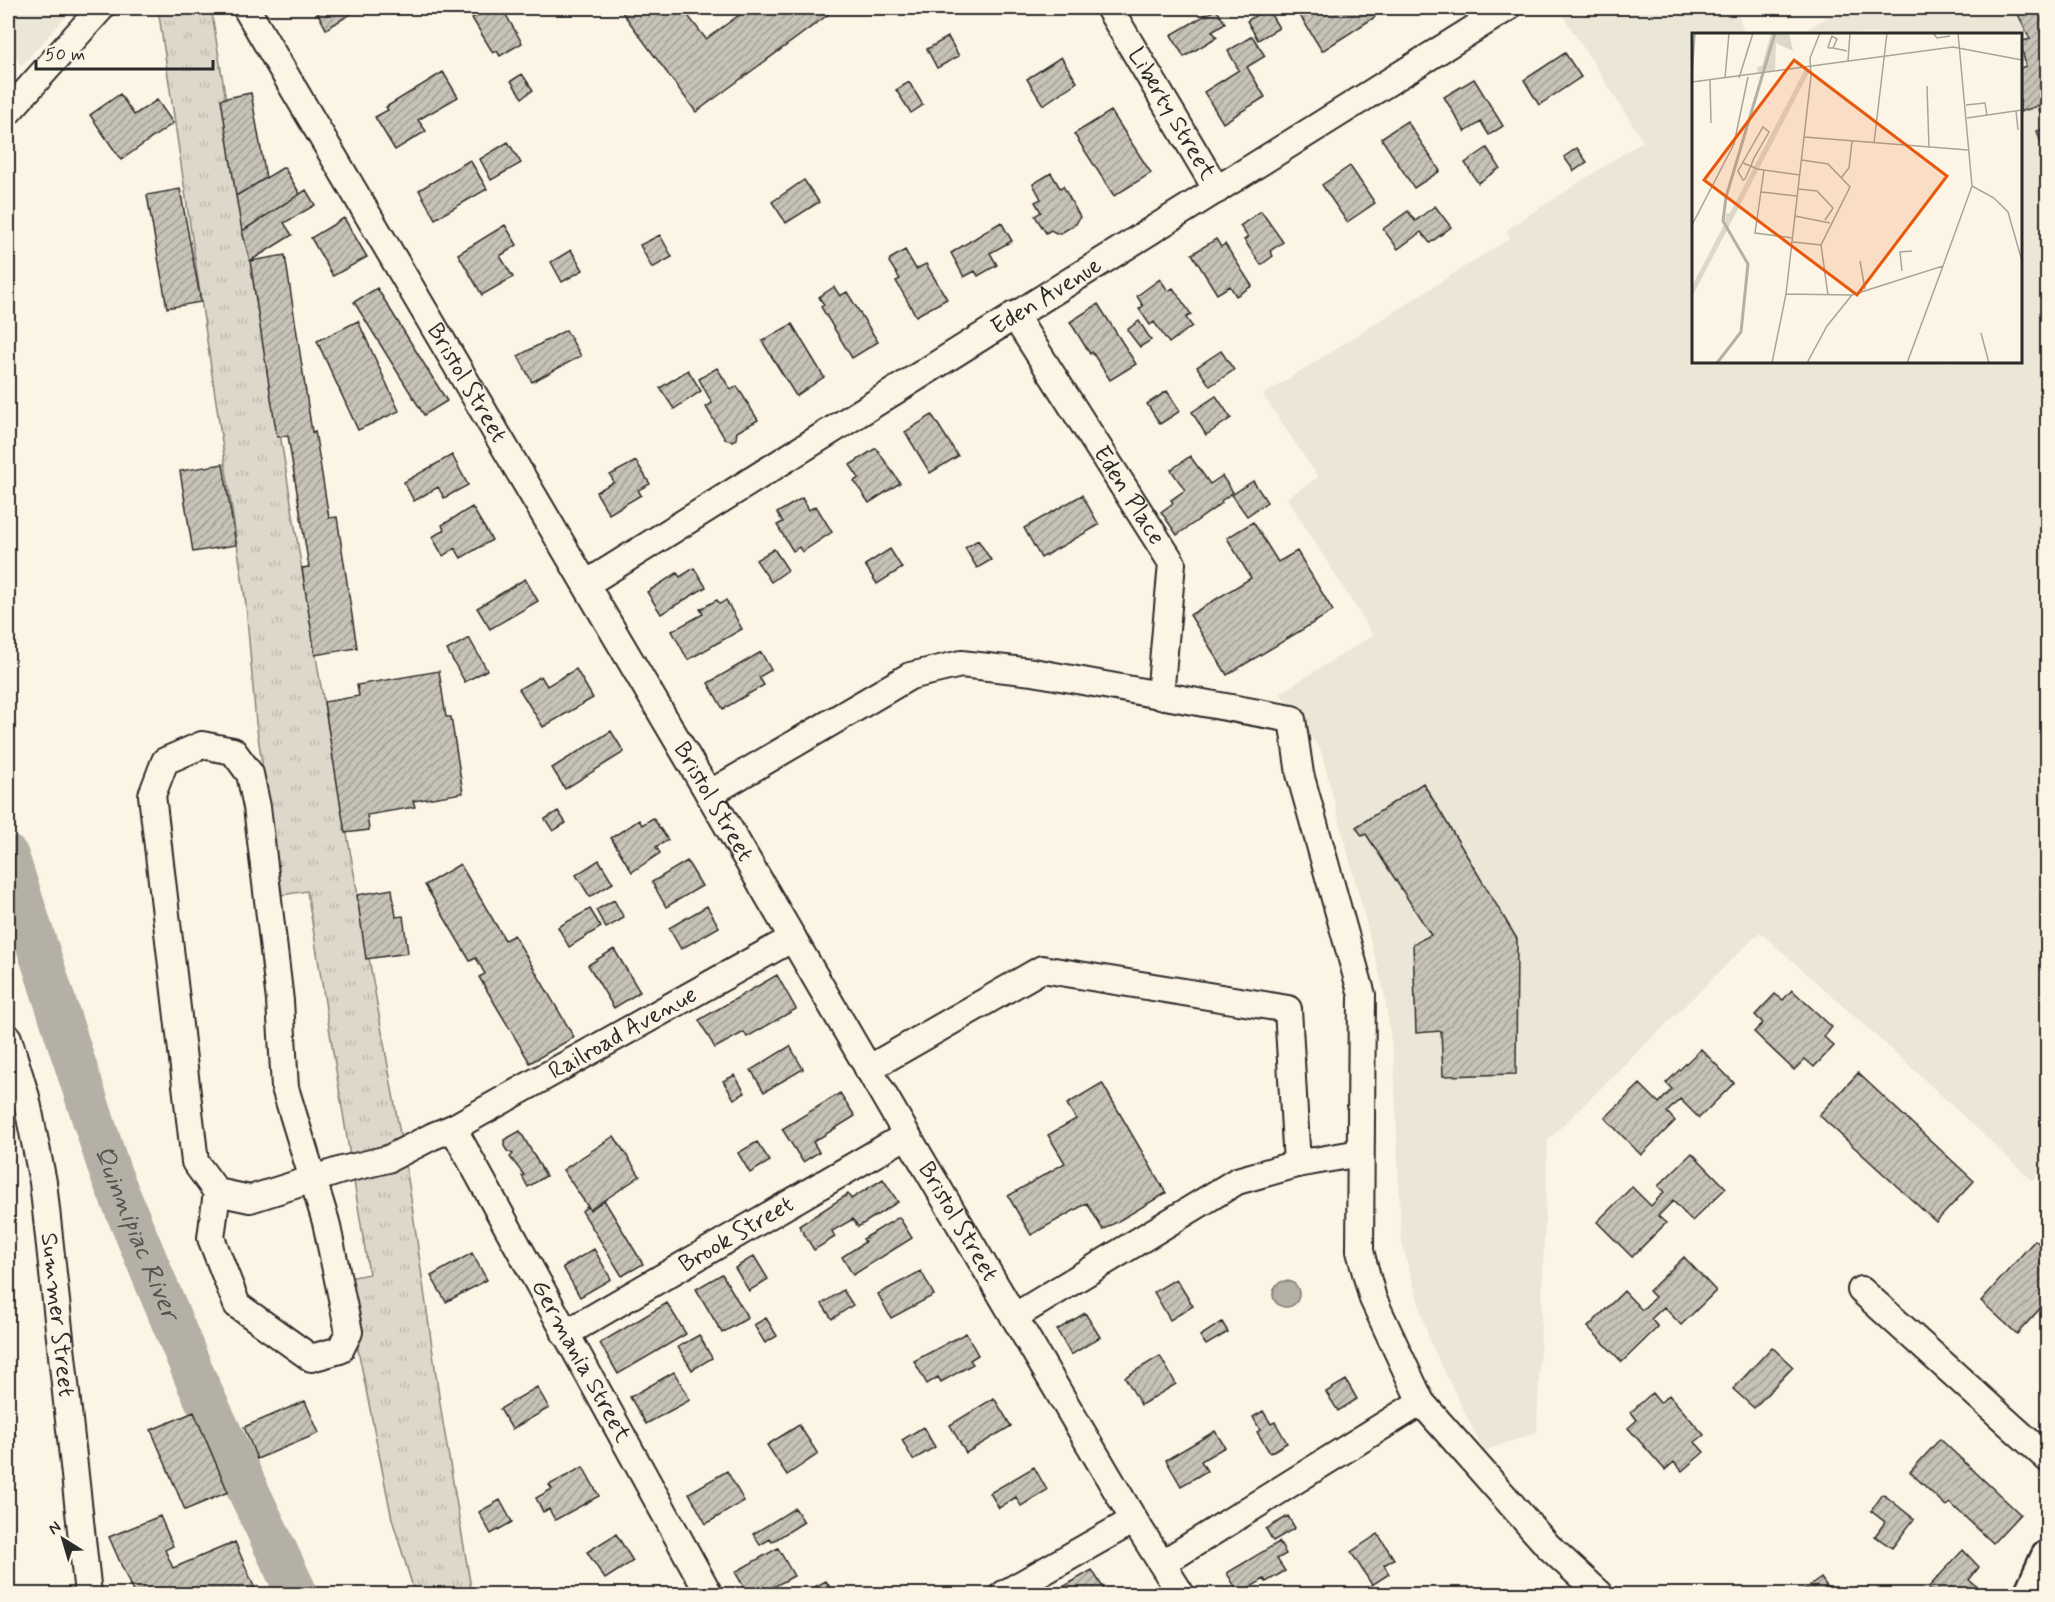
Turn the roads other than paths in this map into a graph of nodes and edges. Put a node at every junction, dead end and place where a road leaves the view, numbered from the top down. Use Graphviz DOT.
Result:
graph roads {
  1 [pos="101,8"];
  2 [pos="246,8"];
  3 [pos="1109,8"];
  4 [pos="1507,8"];
  5 [pos="8,112"];
  6 [pos="1217,190"];
  7 [pos="1014,315"];
  8 [pos="586,584"];
  9 [pos="1160,696"];
  10 [pos="709,794"];
  11 [pos="793,938"];
  12 [pos="8,1038"];
  13 [pos="868,1069"];
  14 [pos="453,1128"];
  15 [pos="907,1135"];
  16 [pos="1360,1154"];
  17 [pos="1297,1164"];
  18 [pos="314,1179"];
  19 [pos="217,1192"];
  20 [pos="1861,1290"];
  21 [pos="1014,1317"];
  22 [pos="565,1334"];
  23 [pos="1421,1402"];
  24 [pos="2048,1459"];
  25 [pos="1134,1520"];
  26 [pos="2048,1557"];
  27 [pos="1163,1563"];
  28 [pos="88,1594"];
  29 [pos="709,1594"];
  30 [pos="1004,1594"];
  31 [pos="1181,1594"];
  32 [pos="1600,1594"];
  33 [pos="2031,1594"];
  1 -- 5 [label="street"];
  2 -- 8 [label="street, Bristol Street"];
  3 -- 6 [label="street, Liberty Street"];
  4 -- 6 [label="street, Eden Avenue"];
  6 -- 7 [label="street, Eden Avenue"];
  7 -- 8 [label="street, Eden Avenue"];
  7 -- 9 [label="street, Eden Place"];
  8 -- 10 [label="street, Bristol Street"];
  9 -- 10 [label="street"];
  9 -- 16 [label="street"];
  10 -- 11 [label="street, Bristol Street"];
  11 -- 13 [label="street, Bristol Street"];
  11 -- 14 [label="street, Railroad Avenue"];
  12 -- 28 [label="street, Summer Street"];
  13 -- 15 [label="street, Bristol Street"];
  13 -- 17 [label="street"];
  14 -- 18 [label="street, Railroad Avenue"];
  14 -- 22 [label="street, Germania Street"];
  15 -- 21 [label="street, Bristol Street"];
  15 -- 22 [label="street, Brook Street"];
  16 -- 17 [label="street"];
  16 -- 23 [label="street"];
  17 -- 21 [label="street"];
  18 -- 19 [label="street, Railroad Avenue"];
  18 -- 19 [label="street"];
  18 -- 19 [label="street"];
  20 -- 24 [label="street"];
  21 -- 25 [label="street, Bristol Street"];
  22 -- 29 [label="street, Germania Street"];
  23 -- 27 [label="street"];
  23 -- 32 [label="street"];
  25 -- 27 [label="street, Bristol Street"];
  25 -- 30 [label="street"];
  26 -- 33 [label="highway"];
  27 -- 31 [label="street, Bristol Street"];
}
